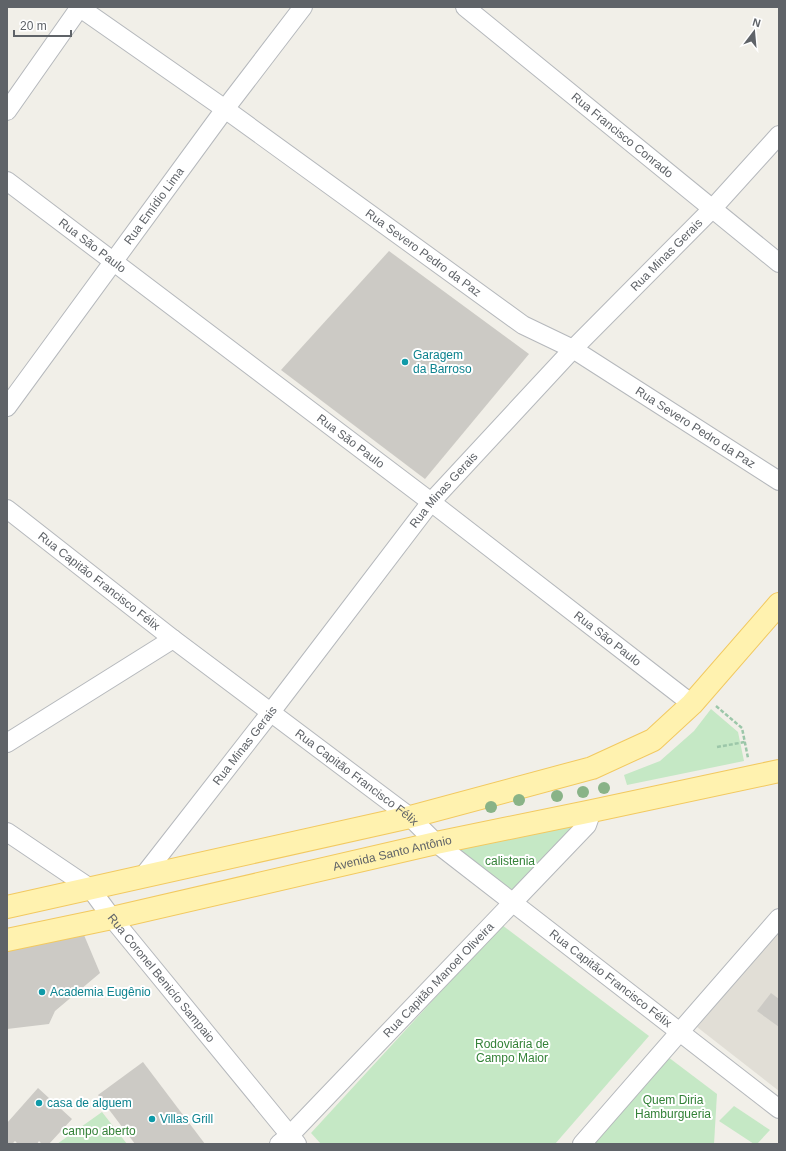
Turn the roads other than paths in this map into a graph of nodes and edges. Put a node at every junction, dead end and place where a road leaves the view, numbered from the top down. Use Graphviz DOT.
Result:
graph roads {
  1 [pos="80,7"];
  2 [pos="303,7"];
  3 [pos="465,7"];
  4 [pos="225,109"];
  5 [pos="7,111"];
  6 [pos="779,135"];
  7 [pos="7,181"];
  8 [pos="713,208"];
  9 [pos="113,261"];
  10 [pos="779,263"];
  11 [pos="573,349"];
  12 [pos="7,407"];
  13 [pos="779,481"];
  14 [pos="431,502"];
  15 [pos="7,509"];
  16 [pos="779,604"];
  17 [pos="173,638"];
  18 [pos="702,703"];
  19 [pos="272,712"];
  20 [pos="7,743"];
  21 [pos="779,772"];
  22 [pos="592,811"];
  23 [pos="410,817"];
  24 [pos="7,832"];
  25 [pos="436,843"];
  26 [pos="144,875"];
  27 [pos="90,888"];
  28 [pos="514,902"];
  29 [pos="7,907"];
  30 [pos="112,918"];
  31 [pos="779,918"];
  32 [pos="7,940"];
  33 [pos="779,1109"];
  34 [pos="289,1141"];
  35 [pos="582,1144"];
  1 -- 4 [label="street, Rua Severo Pedro da Paz"];
  1 -- 5 [label="street"];
  2 -- 4 [label="street, Rua Emídio Lima"];
  3 -- 8 [label="street, Rua Francisco Conrado"];
  4 -- 9 [label="street, Rua Emídio Lima"];
  4 -- 11 [label="street, Rua Severo Pedro da Paz"];
  6 -- 8 [label="street, Rua Minas Gerais"];
  7 -- 9 [label="street, Rua São Paulo"];
  8 -- 10 [label="street, Rua Francisco Conrado"];
  8 -- 11 [label="street, Rua Minas Gerais"];
  9 -- 12 [label="street, Rua Emídio Lima"];
  9 -- 14 [label="street, Rua São Paulo"];
  11 -- 13 [label="street, Rua Severo Pedro da Paz"];
  11 -- 14 [label="street, Rua Minas Gerais"];
  14 -- 18 [label="street, Rua São Paulo"];
  14 -- 19 [label="street, Rua Minas Gerais"];
  15 -- 17 [label="street, Rua Capitão Francisco Félix"];
  16 -- 18 [label="main road"];
  17 -- 19 [label="street, Rua Capitão Francisco Félix"];
  17 -- 20 [label="street"];
  18 -- 23 [label="main road"];
  19 -- 23 [label="street, Rua Capitão Francisco Félix"];
  19 -- 26 [label="street, Rua Minas Gerais"];
  21 -- 22 [label="main road, Avenida Santo Antônio"];
  22 -- 25 [label="main road, Avenida Santo Antônio"];
  22 -- 28 [label="street, Rua Capitão Manoel Oliveira"];
  23 -- 25 [label="street, Rua Capitão Francisco Félix"];
  23 -- 26 [label="main road"];
  24 -- 27 [label="street, Rua Coronel Benicío Sampaio"];
  25 -- 28 [label="street, Rua Capitão Francisco Félix"];
  25 -- 30 [label="main road, Avenida Santo Antônio"];
  26 -- 27 [label="main road"];
  27 -- 29 [label="main road"];
  27 -- 30 [label="street, Rua Coronel Benicío Sampaio"];
  28 -- 33 [label="street, Rua Capitão Francisco Félix"];
  28 -- 34 [label="street, Rua Capitão Manoel Oliveira"];
  30 -- 32 [label="main road, Avenida Santo Antônio"];
  30 -- 34 [label="street, Rua Coronel Benicío Sampaio"];
  31 -- 35 [label="street"];
}
